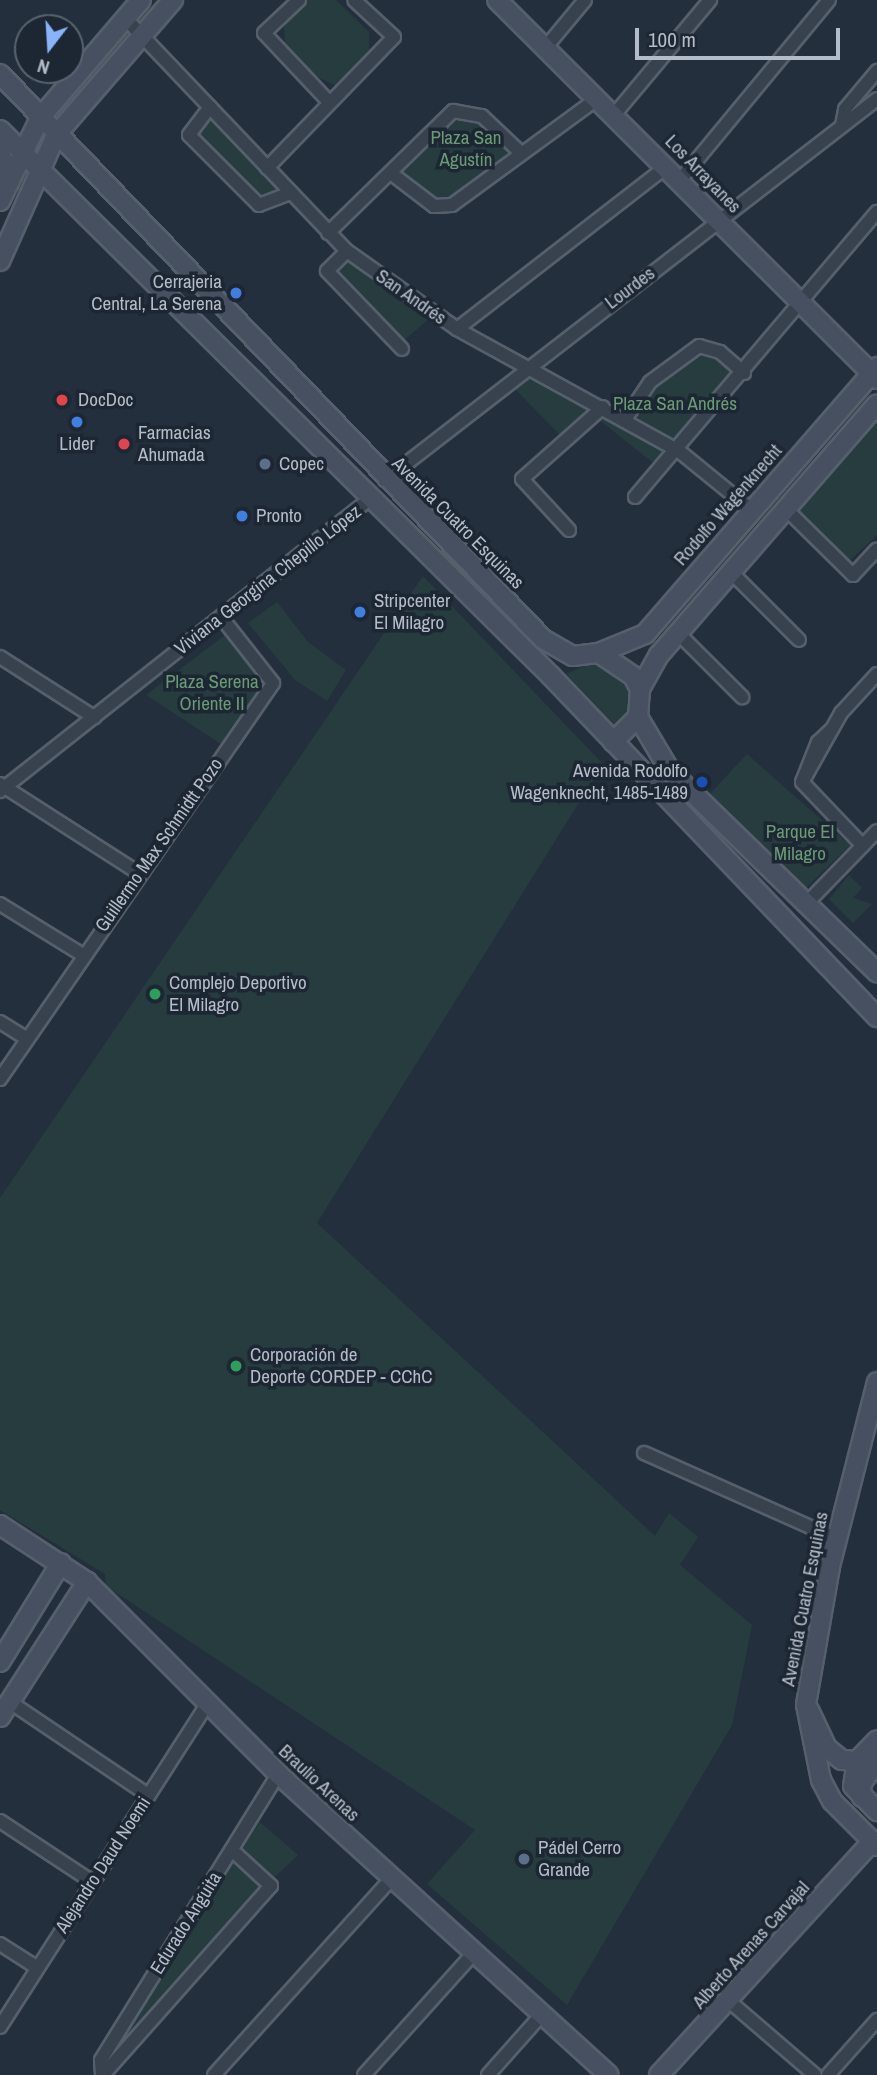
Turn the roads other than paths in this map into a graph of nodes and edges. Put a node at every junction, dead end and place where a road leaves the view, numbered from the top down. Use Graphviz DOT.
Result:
graph roads {
  1 [pos="141,0"];
  2 [pos="173,0"];
  3 [pos="299,0"];
  4 [pos="354,0"];
  5 [pos="497,0"];
  6 [pos="585,0"];
  7 [pos="710,0"];
  8 [pos="830,0"];
  9 [pos="125,18"];
  10 [pos="143,37"];
  11 [pos="546,47"];
  12 [pos="877,71"];
  13 [pos="0,74"];
  14 [pos="597,99"];
  15 [pos="877,99"];
  16 [pos="330,103"];
  17 [pos="210,107"];
  18 [pos="614,116"];
  19 [pos="40,118"];
  20 [pos="842,125"];
  21 [pos="0,130"];
  22 [pos="56,135"];
  23 [pos="0,151"];
  24 [pos="25,152"];
  25 [pos="520,152"];
  26 [pos="267,168"];
  27 [pos="45,170"];
  28 [pos="674,173"];
  29 [pos="392,174"];
  30 [pos="9,184"];
  31 [pos="291,193"];
  32 [pos="0,201"];
  33 [pos="877,212"];
  34 [pos="720,222"];
  35 [pos="328,233"];
  36 [pos="347,251"];
  37 [pos="0,261"];
  38 [pos="802,304"];
  39 [pos="457,329"];
  40 [pos="402,349"];
  41 [pos="525,367"];
  42 [pos="744,373"];
  43 [pos="875,373"];
  44 [pos="877,404"];
  45 [pos="603,407"];
  46 [pos="626,418"];
  47 [pos="679,451"];
  48 [pos="385,480"];
  49 [pos="371,498"];
  50 [pos="635,498"];
  51 [pos="750,509"];
  52 [pos="786,509"];
  53 [pos="569,530"];
  54 [pos="877,549"];
  55 [pos="731,572"];
  56 [pos="221,617"];
  57 [pos="678,633"];
  58 [pos="799,640"];
  59 [pos="599,653"];
  60 [pos="573,656"];
  61 [pos="0,657"];
  62 [pos="877,674"];
  63 [pos="551,676"];
  64 [pos="640,689"];
  65 [pos="742,697"];
  66 [pos="94,717"];
  67 [pos="638,717"];
  68 [pos="613,742"];
  69 [pos="2,788"];
  70 [pos="877,831"];
  71 [pos="863,846"];
  72 [pos="137,872"];
  73 [pos="0,904"];
  74 [pos="806,905"];
  75 [pos="83,956"];
  76 [pos="877,972"];
  77 [pos="877,1017"];
  78 [pos="0,1022"];
  79 [pos="27,1039"];
  80 [pos="0,1079"];
  81 [pos="877,1382"];
  82 [pos="644,1452"];
  83 [pos="0,1525"];
  84 [pos="837,1539"];
  85 [pos="61,1563"];
  86 [pos="87,1583"];
  87 [pos="0,1662"];
  88 [pos="10,1702"];
  89 [pos="207,1704"];
  90 [pos="806,1705"];
  91 [pos="0,1717"];
  92 [pos="877,1740"];
  93 [pos="857,1761"];
  94 [pos="877,1762"];
  95 [pos="278,1774"];
  96 [pos="148,1795"];
  97 [pos="870,1806"];
  98 [pos="0,1821"];
  99 [pos="875,1844"];
  100 [pos="232,1850"];
  101 [pos="391,1879"];
  102 [pos="91,1881"];
  103 [pos="0,1944"];
  104 [pos="474,1953"];
  105 [pos="36,1968"];
  106 [pos="729,2001"];
  107 [pos="543,2013"];
  108 [pos="877,2021"];
  109 [pos="0,2027"];
  110 [pos="103,2075"];
  111 [pos="214,2075"];
  112 [pos="364,2075"];
  113 [pos="488,2075"];
  114 [pos="609,2075"];
  115 [pos="659,2075"];
  116 [pos="815,2075"];
  117 [pos="828,2075"];
  1 -- 9 [label="main road"];
  2 -- 10 [label="main road"];
  3 -- 16 [label="street"];
  4 -- 16 [label="street"];
  5 -- 11 [label="main road, Los Arrayanes"];
  6 -- 11 [label="street"];
  7 -- 18 [label="street"];
  8 -- 28 [label="street"];
  9 -- 10 [label="street, San Andrés"];
  9 -- 19 [label="main road"];
  10 -- 17 [label="street, San Andrés"];
  10 -- 22 [label="main road"];
  11 -- 14 [label="main road, Los Arrayanes"];
  12 -- 20 [label="street"];
  13 -- 19 [label="main road, Avenida Cuatro Esquinas"];
  14 -- 18 [label="main road, Los Arrayanes"];
  14 -- 25 [label="street"];
  15 -- 20 [label="street, Lourdes"];
  16 -- 26 [label="street"];
  17 -- 26 [label="street, San Andrés"];
  17 -- 31 [label="street"];
  18 -- 28 [label="main road, Los Arrayanes"];
  19 -- 22 [label="main road, Avenida Cuatro Esquinas"];
  19 -- 24 [label="main road"];
  20 -- 34 [label="street, Lourdes"];
  21 -- 24 [label="main road"];
  22 -- 27 [label="main road"];
  22 -- 48 [label="main road, Avenida Cuatro Esquinas"];
  23 -- 30 [label="main road"];
  24 -- 27 [label="main road"];
  24 -- 30 [label="main road"];
  25 -- 29 [label="street"];
  25 -- 29 [label="street"];
  26 -- 31 [label="street, San Andrés"];
  27 -- 37 [label="main road"];
  27 -- 49 [label="main road"];
  28 -- 34 [label="main road, Los Arrayanes"];
  28 -- 39 [label="street"];
  29 -- 35 [label="street"];
  30 -- 32 [label="main road"];
  31 -- 35 [label="street, San Andrés"];
  33 -- 38 [label="street"];
  34 -- 38 [label="main road, Los Arrayanes"];
  34 -- 41 [label="street, Lourdes"];
  35 -- 36 [label="street, San Andrés"];
  36 -- 39 [label="street, San Andrés"];
  36 -- 40 [label="street"];
  38 -- 42 [label="street"];
  38 -- 43 [label="main road, Los Arrayanes"];
  39 -- 41 [label="street, San Andrés"];
  41 -- 45 [label="street, San Andrés"];
  41 -- 48 [label="street, Lourdes"];
  42 -- 46 [label="street"];
  42 -- 47 [label="street"];
  43 -- 51 [label="main road, Rodolfo Wagenknecht"];
  44 -- 52 [label="main road"];
  45 -- 46 [label="street, San Andrés"];
  45 -- 53 [label="street"];
  46 -- 47 [label="street, San Andrés"];
  47 -- 50 [label="street"];
  47 -- 51 [label="street, San Andrés"];
  48 -- 60 [label="main road, Avenida Cuatro Esquinas"];
  49 -- 56 [label="street, Viviana Georgina Chepillo López"];
  49 -- 63 [label="main road"];
  51 -- 59 [label="main road, Rodolfo Wagenknecht"];
  52 -- 54 [label="street"];
  52 -- 55 [label="main road"];
  55 -- 57 [label="main road"];
  55 -- 58 [label="street"];
  56 -- 66 [label="street, Viviana Georgina Chepillo López"];
  56 -- 72 [label="street, Guillermo Max Schmidtt Pozo"];
  57 -- 64 [label="main road"];
  57 -- 65 [label="street"];
  59 -- 60 [label="main road"];
  59 -- 64 [label="main road"];
  60 -- 63 [label="main road"];
  61 -- 66 [label="street"];
  62 -- 71 [label="street"];
  63 -- 68 [label="main road"];
  64 -- 67 [label="main road"];
  66 -- 69 [label="street, Viviana Georgina Chepillo López"];
  67 -- 68 [label="main road"];
  67 -- 74 [label="main road"];
  68 -- 77 [label="main road"];
  69 -- 72 [label="street"];
  70 -- 71 [label="street"];
  71 -- 74 [label="street"];
  72 -- 75 [label="street, Guillermo Max Schmidtt Pozo"];
  73 -- 75 [label="street"];
  74 -- 76 [label="main road"];
  75 -- 79 [label="street, Guillermo Max Schmidtt Pozo"];
  78 -- 79 [label="street"];
  79 -- 80 [label="street, Guillermo Max Schmidtt Pozo"];
  81 -- 84 [label="main road, Avenida Cuatro Esquinas"];
  82 -- 84 [label="street"];
  83 -- 85 [label="main road, Braulio Arenas"];
  84 -- 90 [label="main road, Avenida Cuatro Esquinas"];
  85 -- 86 [label="main road, Braulio Arenas"];
  85 -- 87 [label="main road"];
  86 -- 88 [label="main road"];
  86 -- 89 [label="main road, Braulio Arenas"];
  88 -- 91 [label="main road"];
  88 -- 96 [label="street"];
  89 -- 95 [label="main road, Braulio Arenas"];
  89 -- 96 [label="street, Alejandro Daud Noemi"];
  90 -- 93 [label="main road"];
  90 -- 99 [label="main road, Avenida Cuatro Esquinas"];
  92 -- 93 [label="main road"];
  93 -- 97 [label="main road"];
  94 -- 97 [label="main road"];
  95 -- 100 [label="street, Edurado Anguita"];
  95 -- 101 [label="main road, Braulio Arenas"];
  96 -- 102 [label="street, Alejandro Daud Noemi"];
  98 -- 102 [label="street"];
  99 -- 106 [label="main road, Alberto Arenas Carvajal"];
  100 -- 110 [label="street, Edurado Anguita"];
  100 -- 110 [label="street"];
  101 -- 104 [label="main road, Braulio Arenas"];
  101 -- 111 [label="street"];
  102 -- 105 [label="street, Alejandro Daud Noemi"];
  103 -- 105 [label="street"];
  104 -- 107 [label="main road, Braulio Arenas"];
  104 -- 112 [label="street"];
  105 -- 109 [label="street, Alejandro Daud Noemi"];
  106 -- 115 [label="main road, Alberto Arenas Carvajal"];
  106 -- 116 [label="street"];
  107 -- 113 [label="street"];
  107 -- 114 [label="main road, Braulio Arenas"];
  108 -- 117 [label="street"];
}
